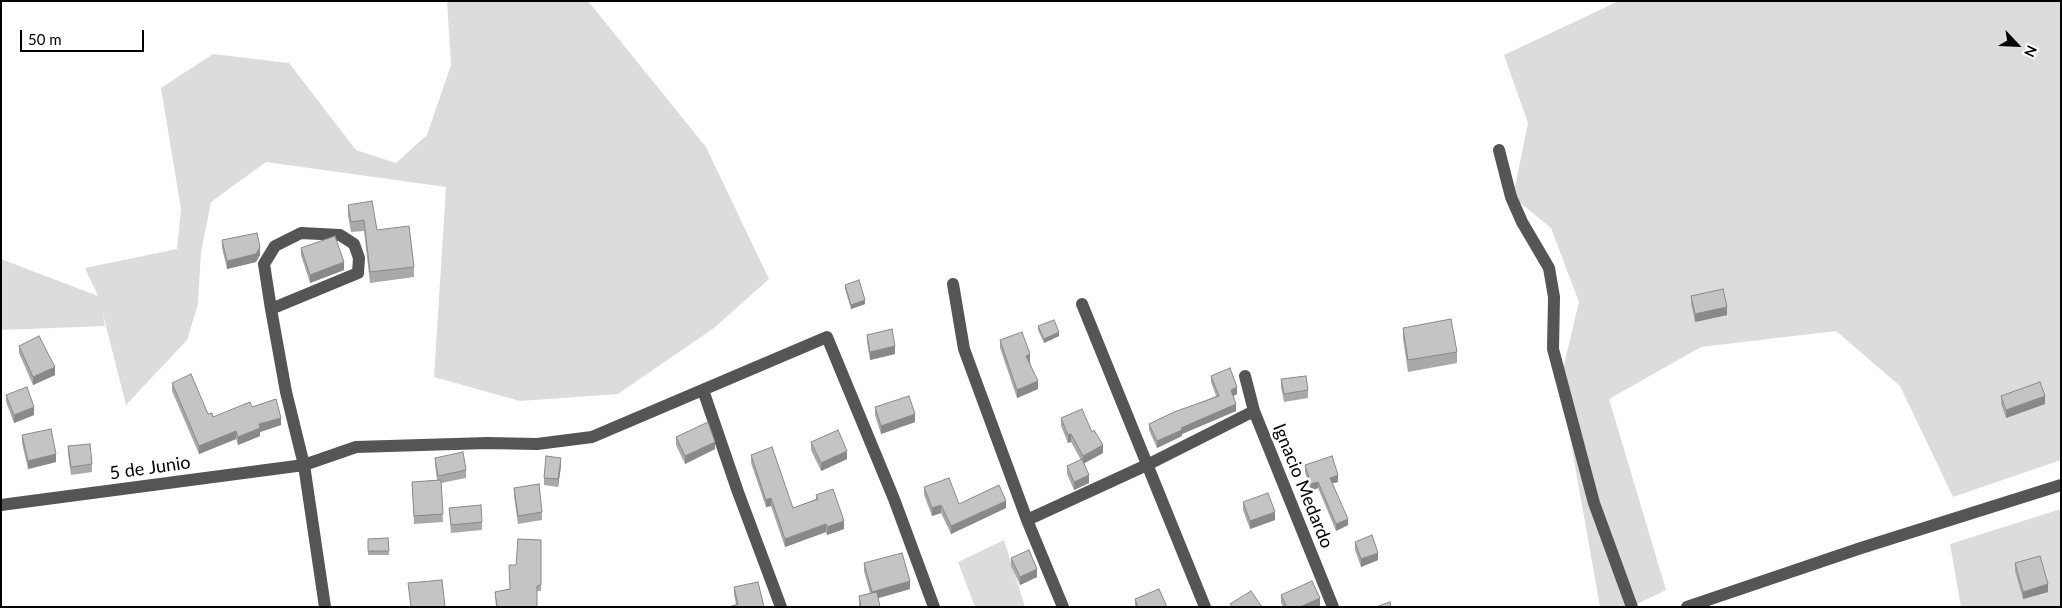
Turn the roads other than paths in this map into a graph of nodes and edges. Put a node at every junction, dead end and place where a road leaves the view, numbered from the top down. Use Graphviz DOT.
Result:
graph roads {
  1 [pos="1499,150"];
  2 [pos="953,284"];
  3 [pos="1082,304"];
  4 [pos="272,309"];
  5 [pos="1245,376"];
  6 [pos="703,390"];
  7 [pos="1254,411"];
  8 [pos="1149,464"];
  9 [pos="304,465"];
  10 [pos="2061,485"];
  11 [pos="1,505"];
  12 [pos="1027,520"];
  13 [pos="325,607"];
  14 [pos="780,607"];
  15 [pos="934,607"];
  16 [pos="1063,607"];
  17 [pos="1205,607"];
  18 [pos="1333,607"];
  19 [pos="1632,607"];
  20 [pos="1687,607"];
  1 -- 19 [label="street"];
  2 -- 12 [label="street"];
  3 -- 8 [label="street"];
  4 -- 4 [label="street"];
  4 -- 9 [label="street"];
  5 -- 7 [label="street, Ignacio Medardo"];
  6 -- 9 [label="street, 5 de Junio"];
  6 -- 14 [label="street"];
  6 -- 15 [label="street, 5 de Junio"];
  7 -- 8 [label="street"];
  7 -- 18 [label="street, Ignacio Medardo"];
  8 -- 12 [label="street"];
  8 -- 17 [label="street"];
  9 -- 11 [label="street, 5 de Junio"];
  9 -- 13 [label="street"];
  10 -- 20 [label="street"];
  12 -- 16 [label="street"];
}
